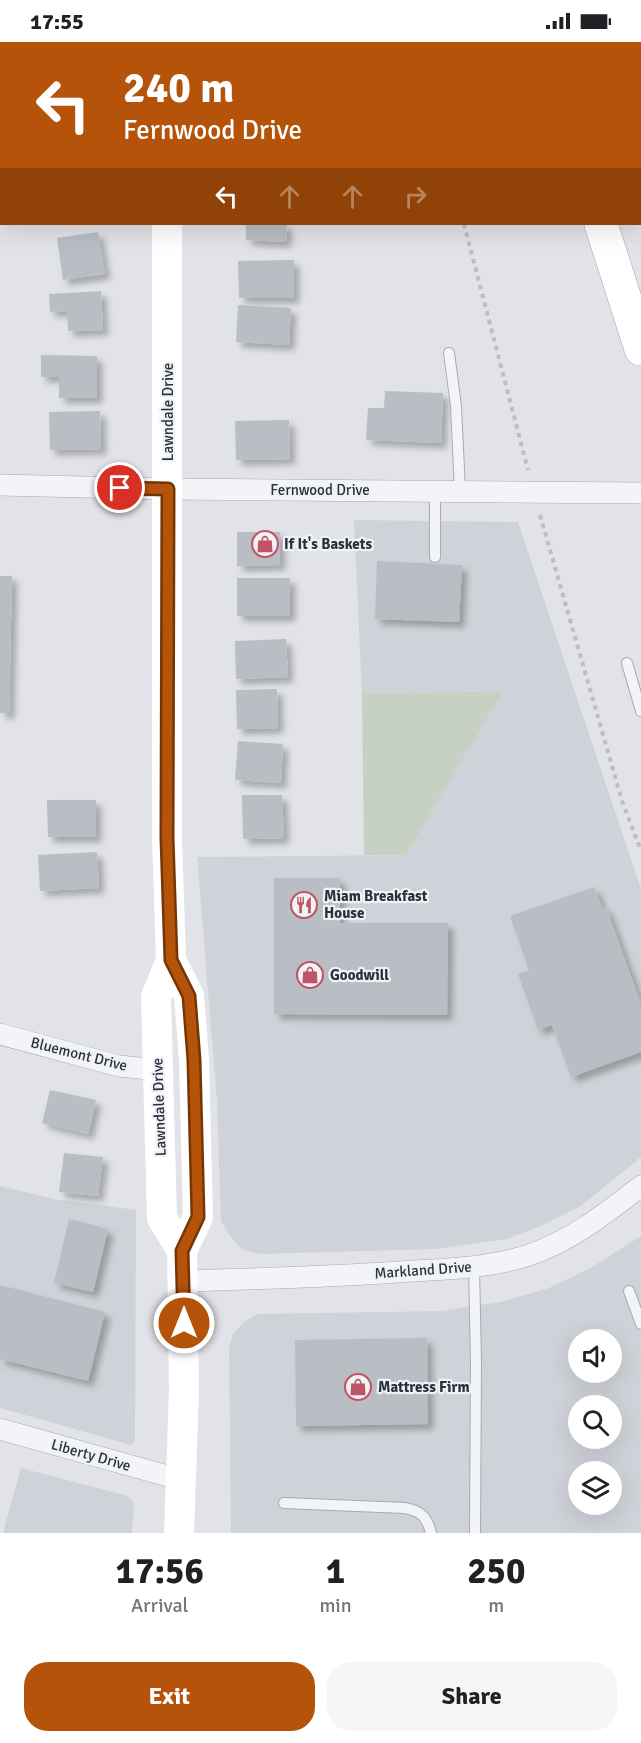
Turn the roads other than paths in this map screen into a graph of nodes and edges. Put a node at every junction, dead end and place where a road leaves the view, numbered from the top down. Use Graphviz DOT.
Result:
graph roads {
  1 [pos="167,225"];
  2 [pos="601,225"];
  3 [pos="641,349"];
  4 [pos="449,353"];
  5 [pos="0,485"];
  6 [pos="168,489"];
  7 [pos="435,491"];
  8 [pos="460,491"];
  9 [pos="641,493"];
  10 [pos="435,557"];
  11 [pos="627,663"];
  12 [pos="641,711"];
  13 [pos="171,960"];
  14 [pos="0,1034"];
  15 [pos="159,1070"];
  16 [pos="641,1186"];
  17 [pos="182,1251"];
  18 [pos="474,1266"];
  19 [pos="184,1281"];
  20 [pos="629,1291"];
  21 [pos="641,1324"];
  22 [pos="0,1429"];
  23 [pos="182,1480"];
  24 [pos="284,1503"];
  25 [pos="179,1533"];
  26 [pos="431,1533"];
  27 [pos="475,1533"];
  1 -- 6 [label="main road, Lawndale Drive"];
  2 -- 3 [label="main road"];
  4 -- 8 [label="lane"];
  5 -- 6 [label="street, Fernwood Drive"];
  6 -- 7 [label="street, Fernwood Drive"];
  6 -- 13 [label="main road, Lawndale Drive"];
  7 -- 8 [label="street, Fernwood Drive"];
  7 -- 10 [label="lane"];
  8 -- 9 [label="street, Fernwood Drive"];
  11 -- 12 [label="lane"];
  13 -- 15 [label="main road, Lawndale Drive"];
  13 -- 17 [label="main road, Lawndale Drive"];
  14 -- 15 [label="street, Bluemont Drive"];
  15 -- 17 [label="main road, Lawndale Drive"];
  16 -- 18 [label="street, Markland Drive"];
  17 -- 19 [label="main road, Lawndale Drive"];
  18 -- 19 [label="street, Markland Drive"];
  18 -- 27 [label="lane"];
  19 -- 23 [label="main road, Lawndale Drive"];
  20 -- 21 [label="lane"];
  22 -- 23 [label="street, Liberty Drive"];
  23 -- 25 [label="main road, Lawndale Drive"];
  24 -- 26 [label="lane"];
}
